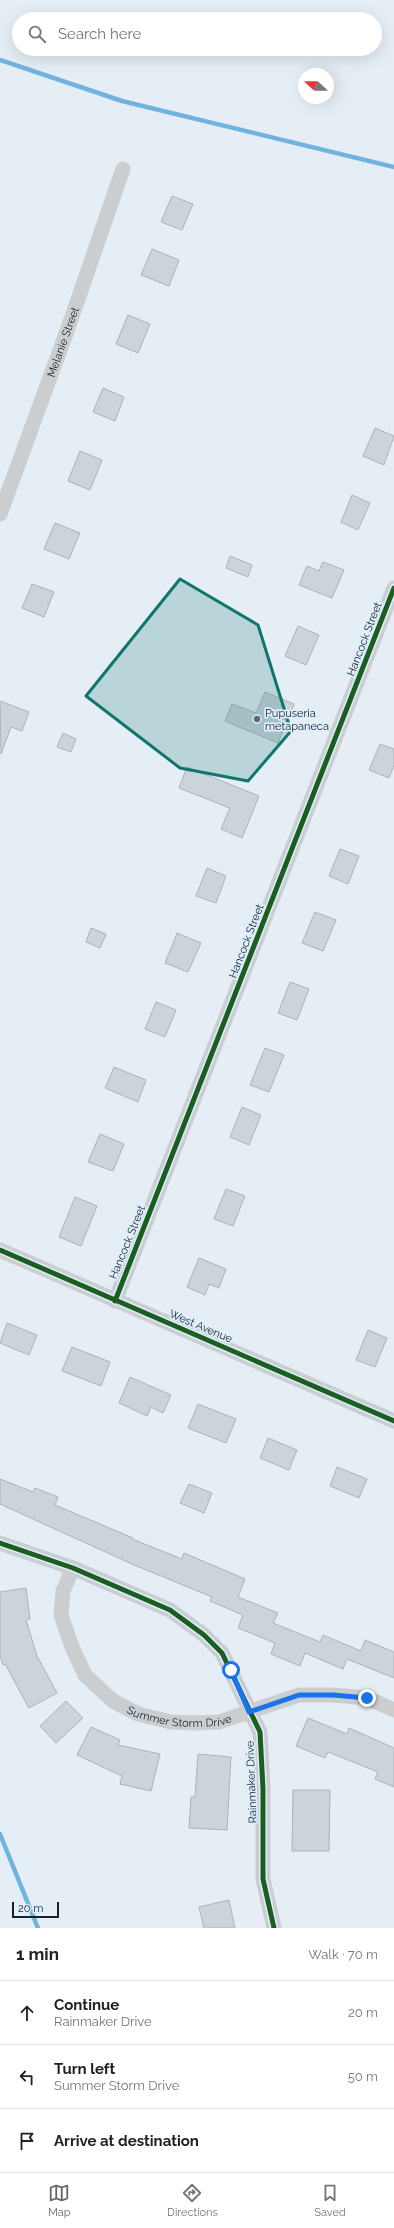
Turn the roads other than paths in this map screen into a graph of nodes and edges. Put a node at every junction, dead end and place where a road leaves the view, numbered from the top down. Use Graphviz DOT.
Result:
graph roads {
  1 [pos="123,169"];
  2 [pos="0,514"];
  3 [pos="394,588"];
  4 [pos="0,1250"];
  5 [pos="115,1301"];
  6 [pos="394,1421"];
  7 [pos="0,1543"];
  8 [pos="73,1568"];
  9 [pos="394,1710"];
  10 [pos="249,1712"];
  11 [pos="274,1928"];
  1 -- 2 [label="street, Melanie Street"];
  3 -- 5 [label="street, Hancock Street"];
  4 -- 5 [label="street, West Avenue"];
  5 -- 6 [label="street, West Avenue"];
  7 -- 8 [label="street, Rainmaker Drive"];
  8 -- 10 [label="street, Rainmaker Drive"];
  8 -- 10 [label="street, Summer Storm Drive"];
  9 -- 10 [label="street, Summer Storm Drive"];
  10 -- 11 [label="street, Rainmaker Drive"];
}
